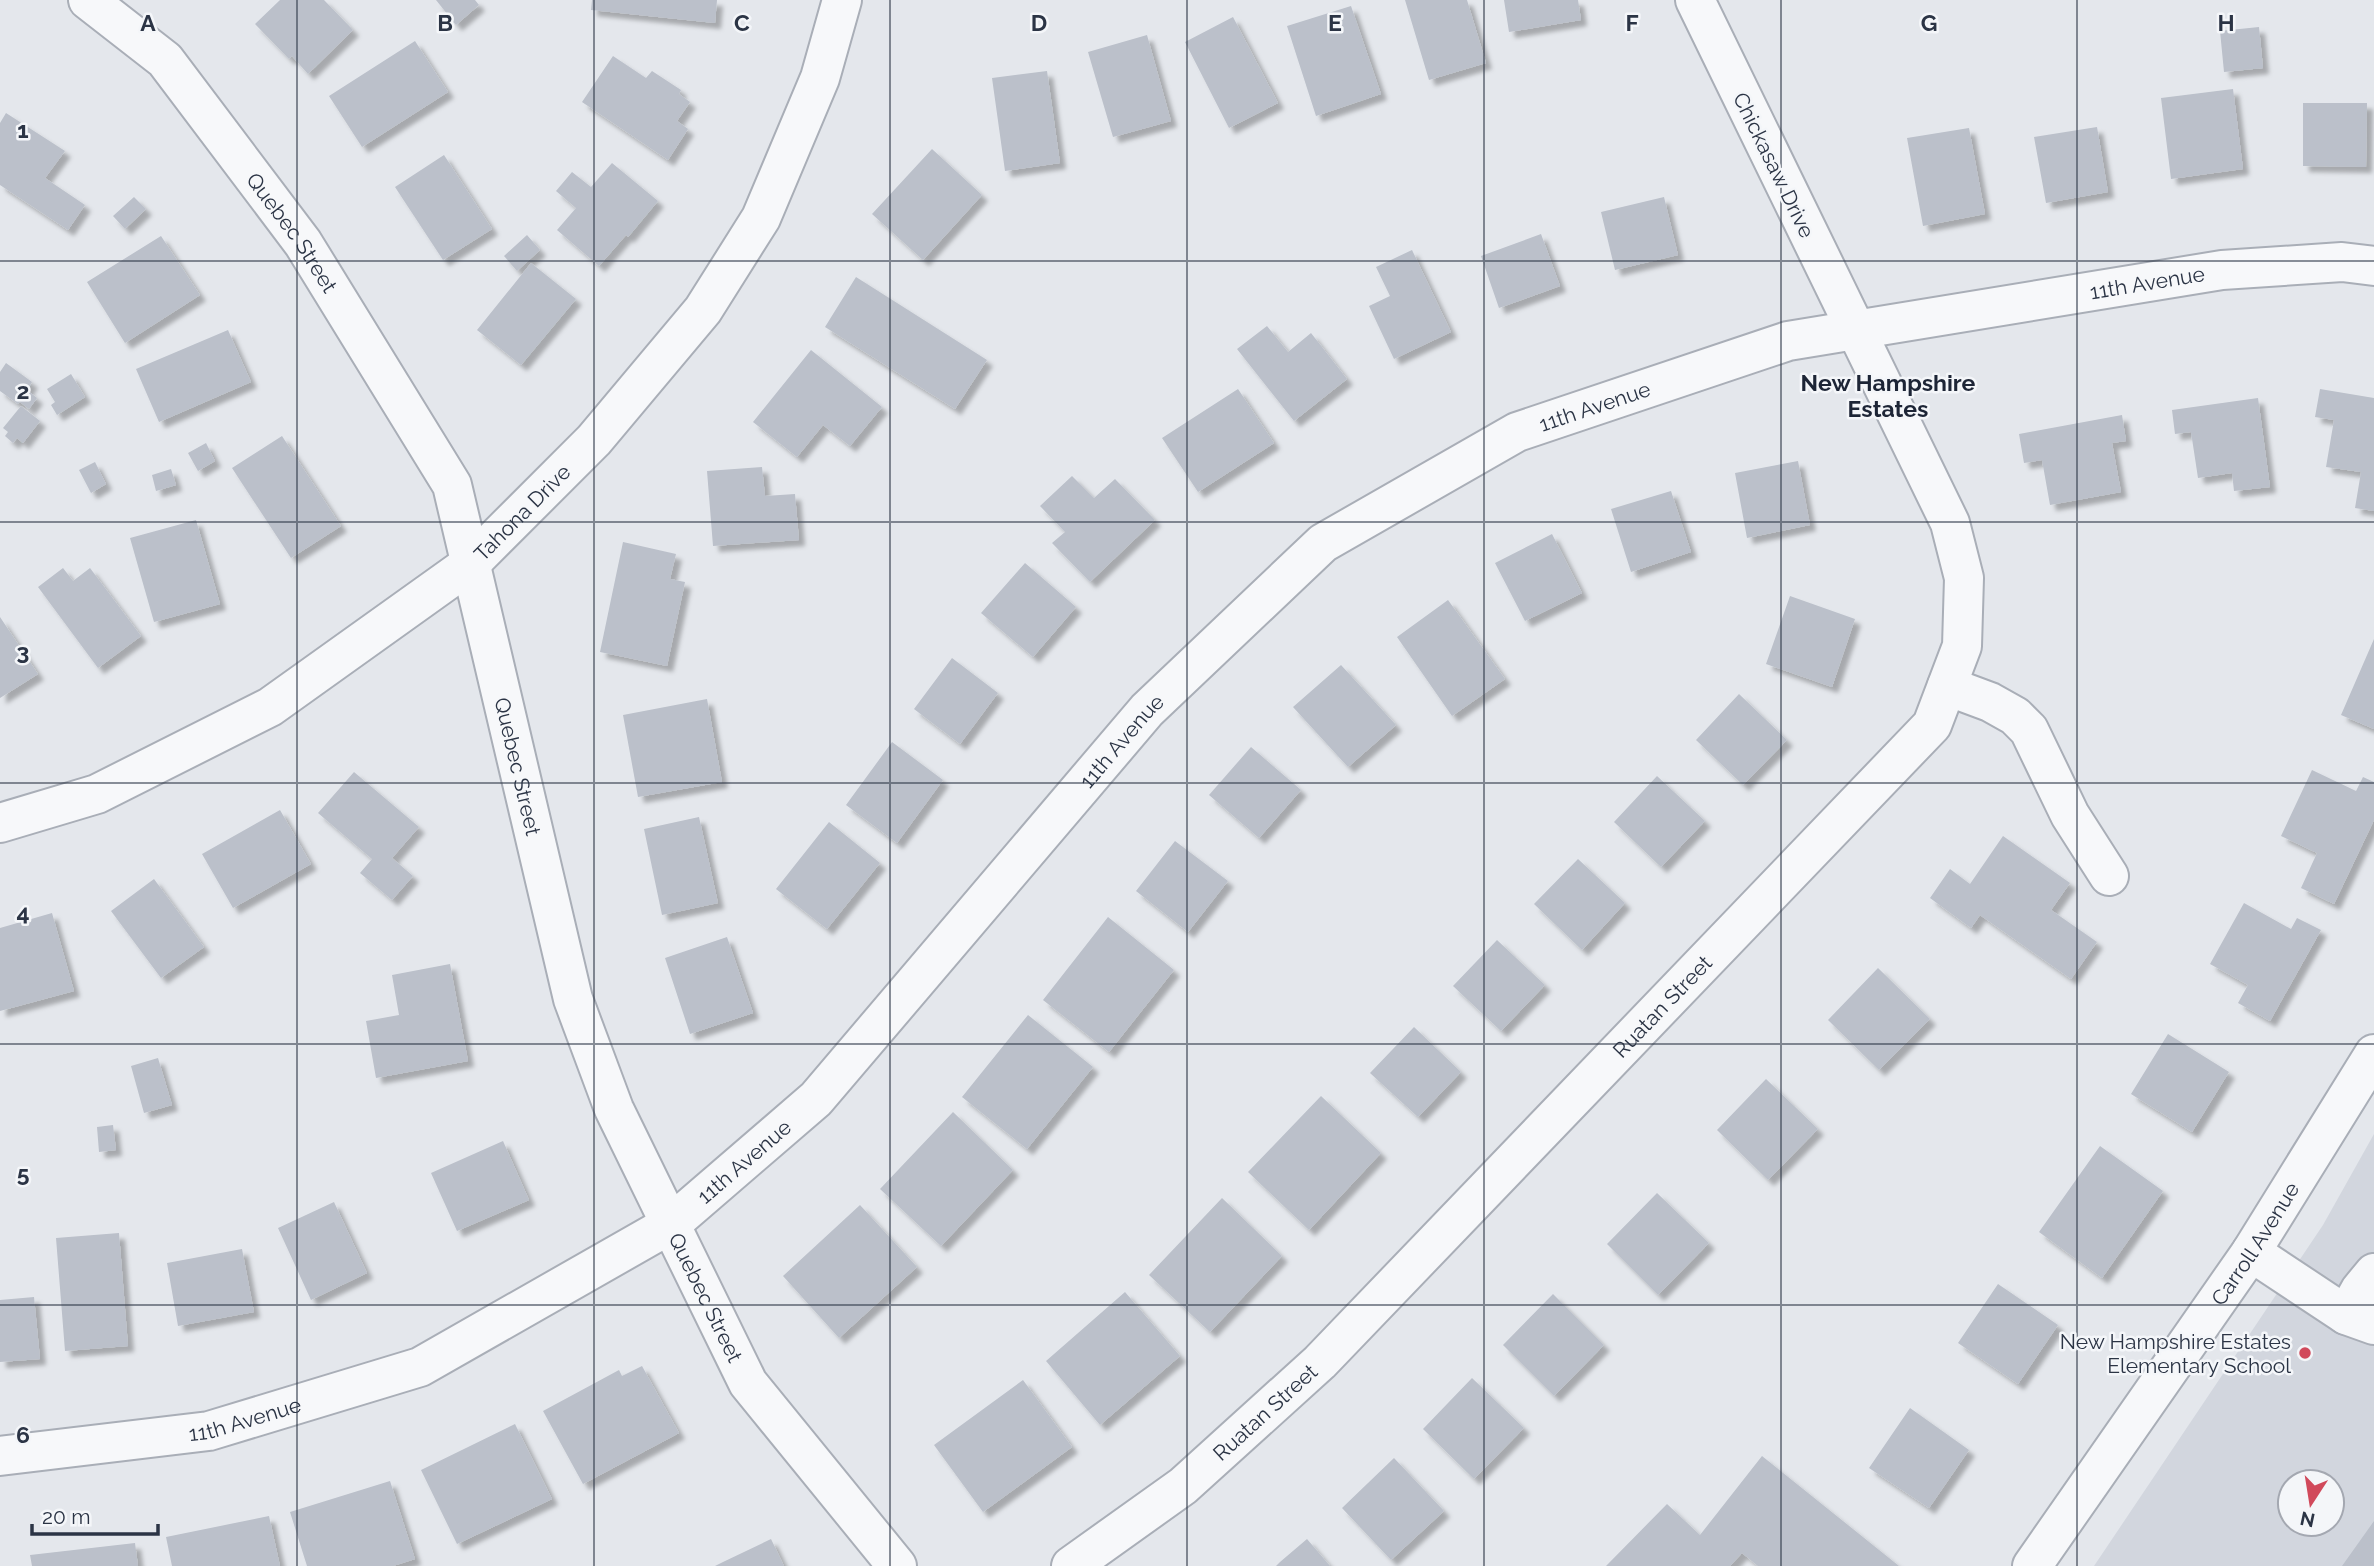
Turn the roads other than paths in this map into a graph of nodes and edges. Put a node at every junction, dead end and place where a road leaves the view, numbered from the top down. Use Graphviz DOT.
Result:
graph roads {
  1 [pos="88,0"];
  2 [pos="842,0"];
  3 [pos="1695,0"];
  4 [pos="2374,266"];
  5 [pos="1854,330"];
  6 [pos="470,564"];
  7 [pos="1947,686"];
  8 [pos="0,823"];
  9 [pos="2109,876"];
  10 [pos="2374,1054"];
  11 [pos="671,1224"];
  12 [pos="2252,1252"];
  13 [pos="2374,1273"];
  14 [pos="2360,1320"];
  15 [pos="0,1455"];
  16 [pos="897,1566"];
  17 [pos="1070,1566"];
  18 [pos="2032,1566"];
  1 -- 6 [label="street, Quebec Street"];
  2 -- 6 [label="street, Tahona Drive"];
  3 -- 5 [label="street, Chickasaw Drive"];
  4 -- 5 [label="street, 11th Avenue"];
  5 -- 7 [label="street, Ruatan Street"];
  5 -- 11 [label="street, 11th Avenue"];
  6 -- 8 [label="street, Tahona Drive"];
  6 -- 11 [label="street, Quebec Street"];
  7 -- 9 [label="street"];
  7 -- 17 [label="street, Ruatan Street"];
  10 -- 12 [label="street, Carroll Avenue"];
  11 -- 15 [label="street, 11th Avenue"];
  11 -- 16 [label="street, Quebec Street"];
  12 -- 14 [label="street"];
  12 -- 18 [label="street, Carroll Avenue"];
  13 -- 14 [label="street"];
}
